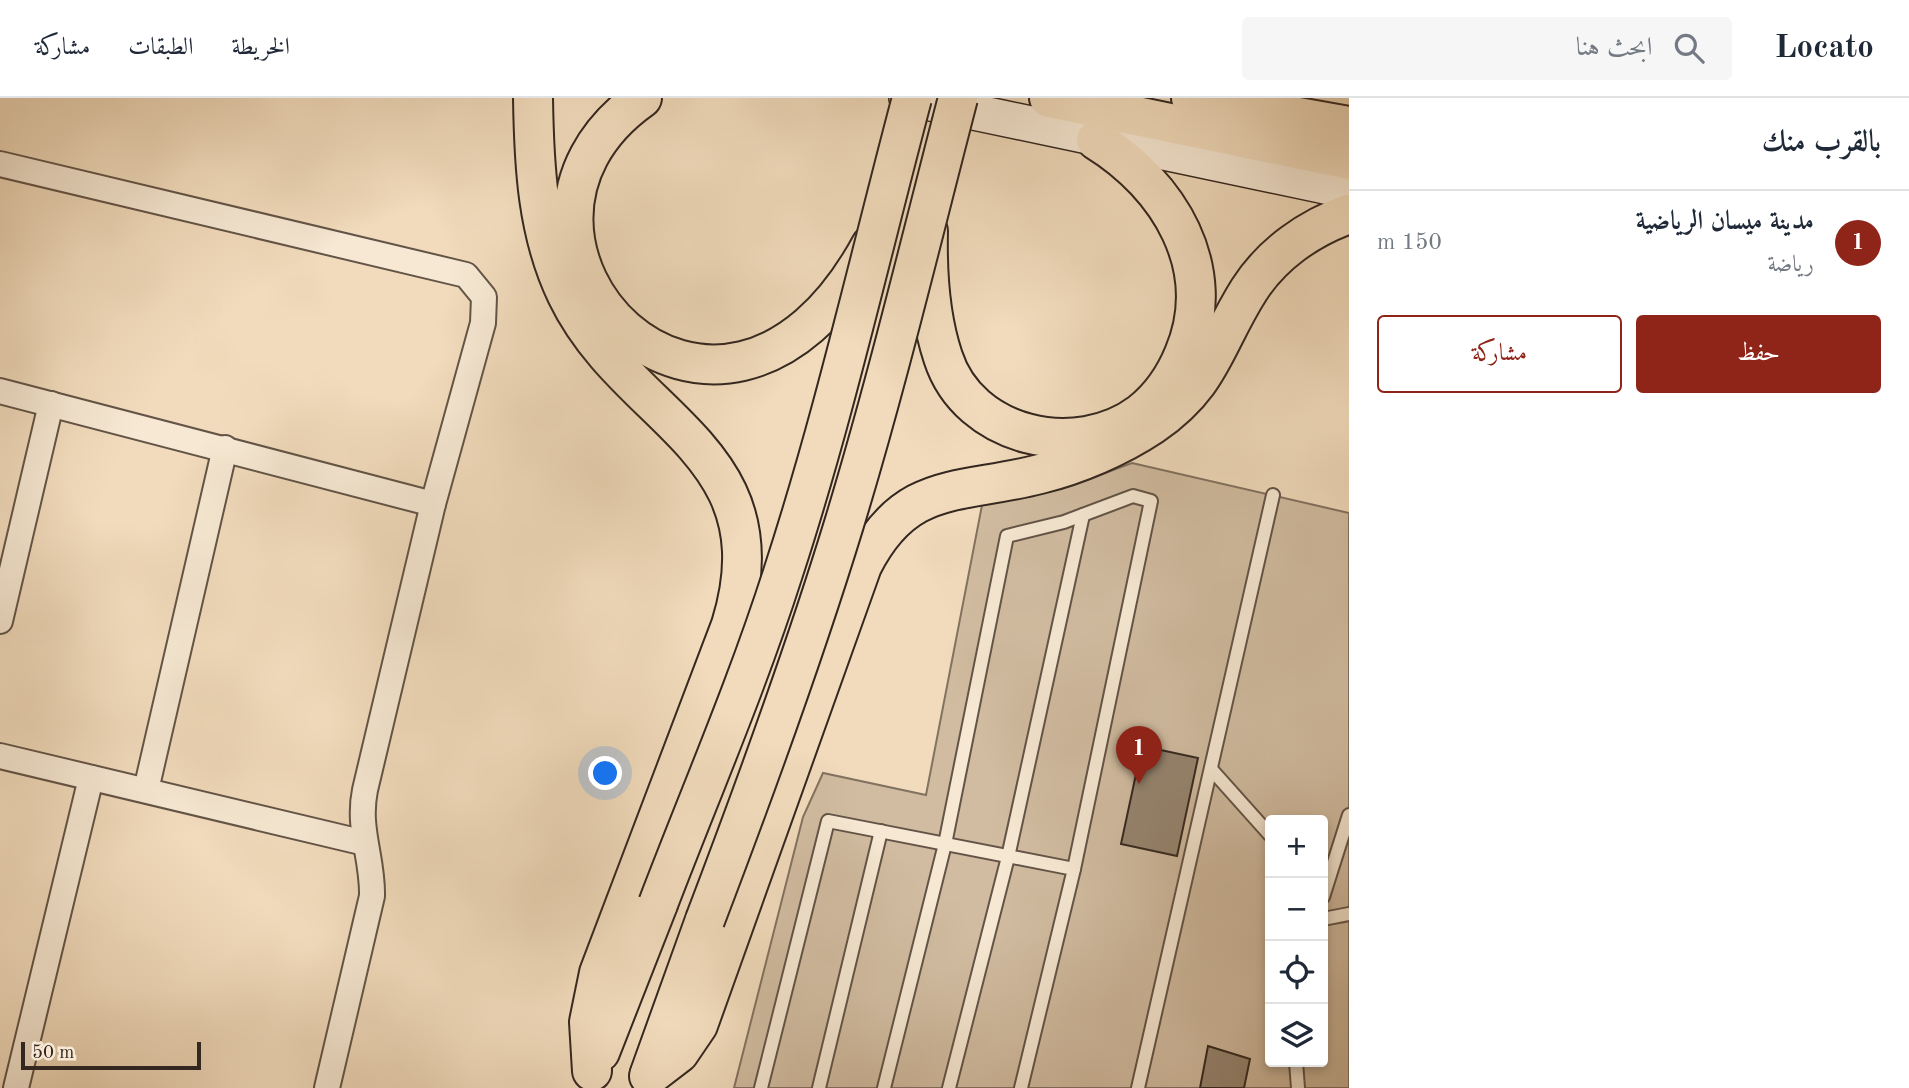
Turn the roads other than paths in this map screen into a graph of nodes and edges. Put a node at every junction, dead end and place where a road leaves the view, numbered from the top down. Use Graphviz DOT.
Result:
graph roads {
  1 [pos="533,98"];
  2 [pos="909,98"];
  3 [pos="958,98"];
  4 [pos="1049,98"];
  5 [pos="1191,98"];
  6 [pos="629,110"];
  7 [pos="1349,126"];
  8 [pos="1096,139"];
  9 [pos="1349,160"];
  10 [pos="0,163"];
  11 [pos="1349,191"];
  12 [pos="928,211"];
  13 [pos="1349,214"];
  14 [pos="876,237"];
  15 [pos="0,391"];
  16 [pos="51,404"];
  17 [pos="225,448"];
  18 [pos="1273,495"];
  19 [pos="433,504"];
  20 [pos="1083,515"];
  21 [pos="6,565"];
  22 [pos="0,621"];
  23 [pos="0,756"];
  24 [pos="1211,769"];
  25 [pos="91,778"];
  26 [pos="146,790"];
  27 [pos="1349,815"];
  28 [pos="1265,829"];
  29 [pos="881,831"];
  30 [pos="365,843"];
  31 [pos="945,844"];
  32 [pos="1008,857"];
  33 [pos="1073,869"];
  34 [pos="1328,879"];
  35 [pos="1349,914"];
  36 [pos="1328,918"];
  37 [pos="1296,1067"];
  38 [pos="589,1080"];
  39 [pos="647,1082"];
  40 [pos="16,1088"];
  41 [pos="327,1088"];
  42 [pos="761,1088"];
  43 [pos="819,1088"];
  44 [pos="884,1088"];
  45 [pos="948,1088"];
  46 [pos="1021,1088"];
  47 [pos="1138,1088"];
  48 [pos="1298,1088"];
  1 -- 38 [label="main road"];
  2 -- 8 [label="street"];
  2 -- 14 [label="main road, bridge"];
  3 -- 12 [label="main road, bridge"];
  4 -- 9 [label="main road"];
  5 -- 7 [label="main road"];
  6 -- 14 [label="main road"];
  8 -- 11 [label="street"];
  8 -- 12 [label="main road, bridge"];
  10 -- 19 [label="street"];
  12 -- 39 [label="main road, bridge"];
  13 -- 39 [label="main road"];
  14 -- 38 [label="main road, bridge"];
  15 -- 16 [label="street"];
  16 -- 17 [label="street"];
  16 -- 21 [label="street"];
  17 -- 19 [label="street"];
  17 -- 26 [label="street"];
  18 -- 24 [label="lane"];
  19 -- 30 [label="street"];
  20 -- 31 [label="lane"];
  20 -- 32 [label="lane"];
  20 -- 33 [label="lane"];
  21 -- 22 [label="street"];
  23 -- 25 [label="street"];
  24 -- 28 [label="lane"];
  24 -- 47 [label="lane"];
  25 -- 26 [label="street"];
  25 -- 40 [label="street"];
  26 -- 30 [label="street"];
  27 -- 34 [label="lane"];
  29 -- 31 [label="lane"];
  29 -- 42 [label="lane"];
  29 -- 43 [label="lane"];
  30 -- 41 [label="street"];
  31 -- 32 [label="lane"];
  31 -- 44 [label="lane"];
  32 -- 33 [label="lane"];
  32 -- 45 [label="lane"];
  33 -- 46 [label="lane"];
  35 -- 36 [label="lane"];
  37 -- 48 [label="lane"];
}
